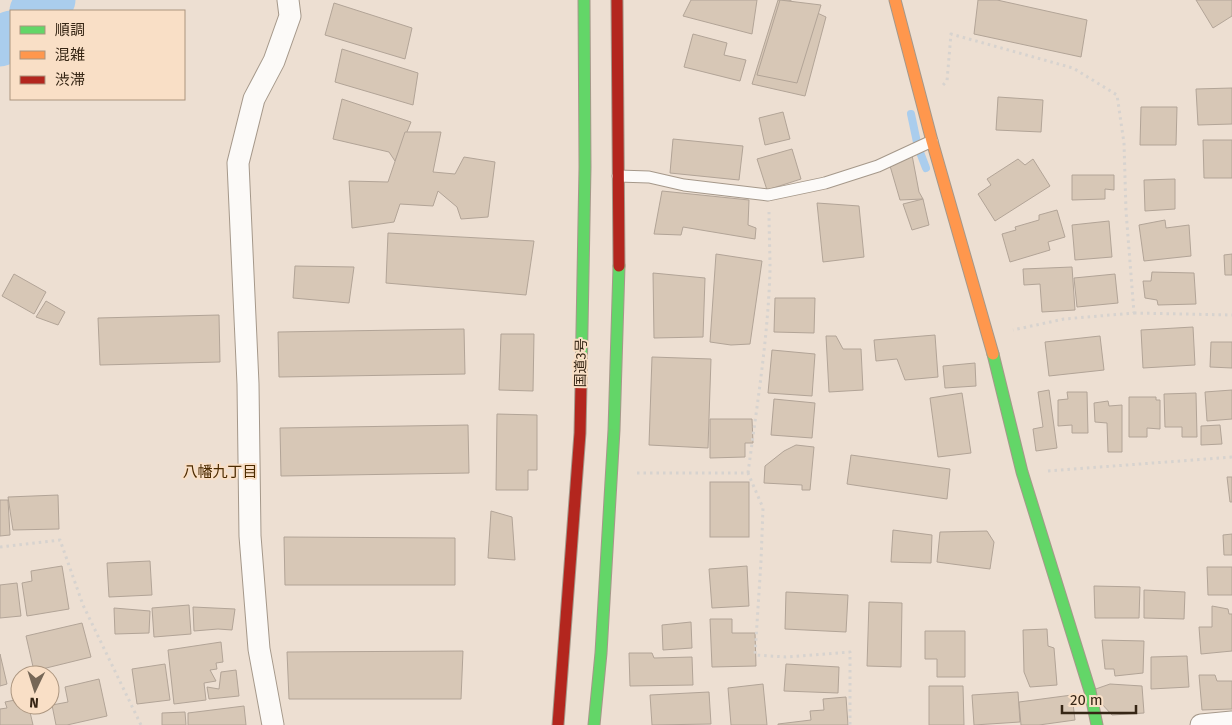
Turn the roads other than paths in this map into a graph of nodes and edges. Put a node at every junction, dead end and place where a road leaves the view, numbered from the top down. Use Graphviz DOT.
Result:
graph roads {
  1 [pos="288,0"];
  2 [pos="584,0"];
  3 [pos="617,0"];
  4 [pos="895,0"];
  5 [pos="932,141"];
  6 [pos="618,176"];
  7 [pos="1232,722"];
  8 [pos="273,725"];
  9 [pos="558,725"];
  10 [pos="594,725"];
  11 [pos="1097,725"];
  12 [pos="1201,725"];
  1 -- 8 [label="street"];
  2 -- 9 [label="main road, 国道3号"];
  3 -- 6 [label="main road"];
  4 -- 5 [label="main road"];
  5 -- 6 [label="lane"];
  5 -- 11 [label="main road"];
  6 -- 10 [label="main road"];
  7 -- 12 [label="street"];
}
